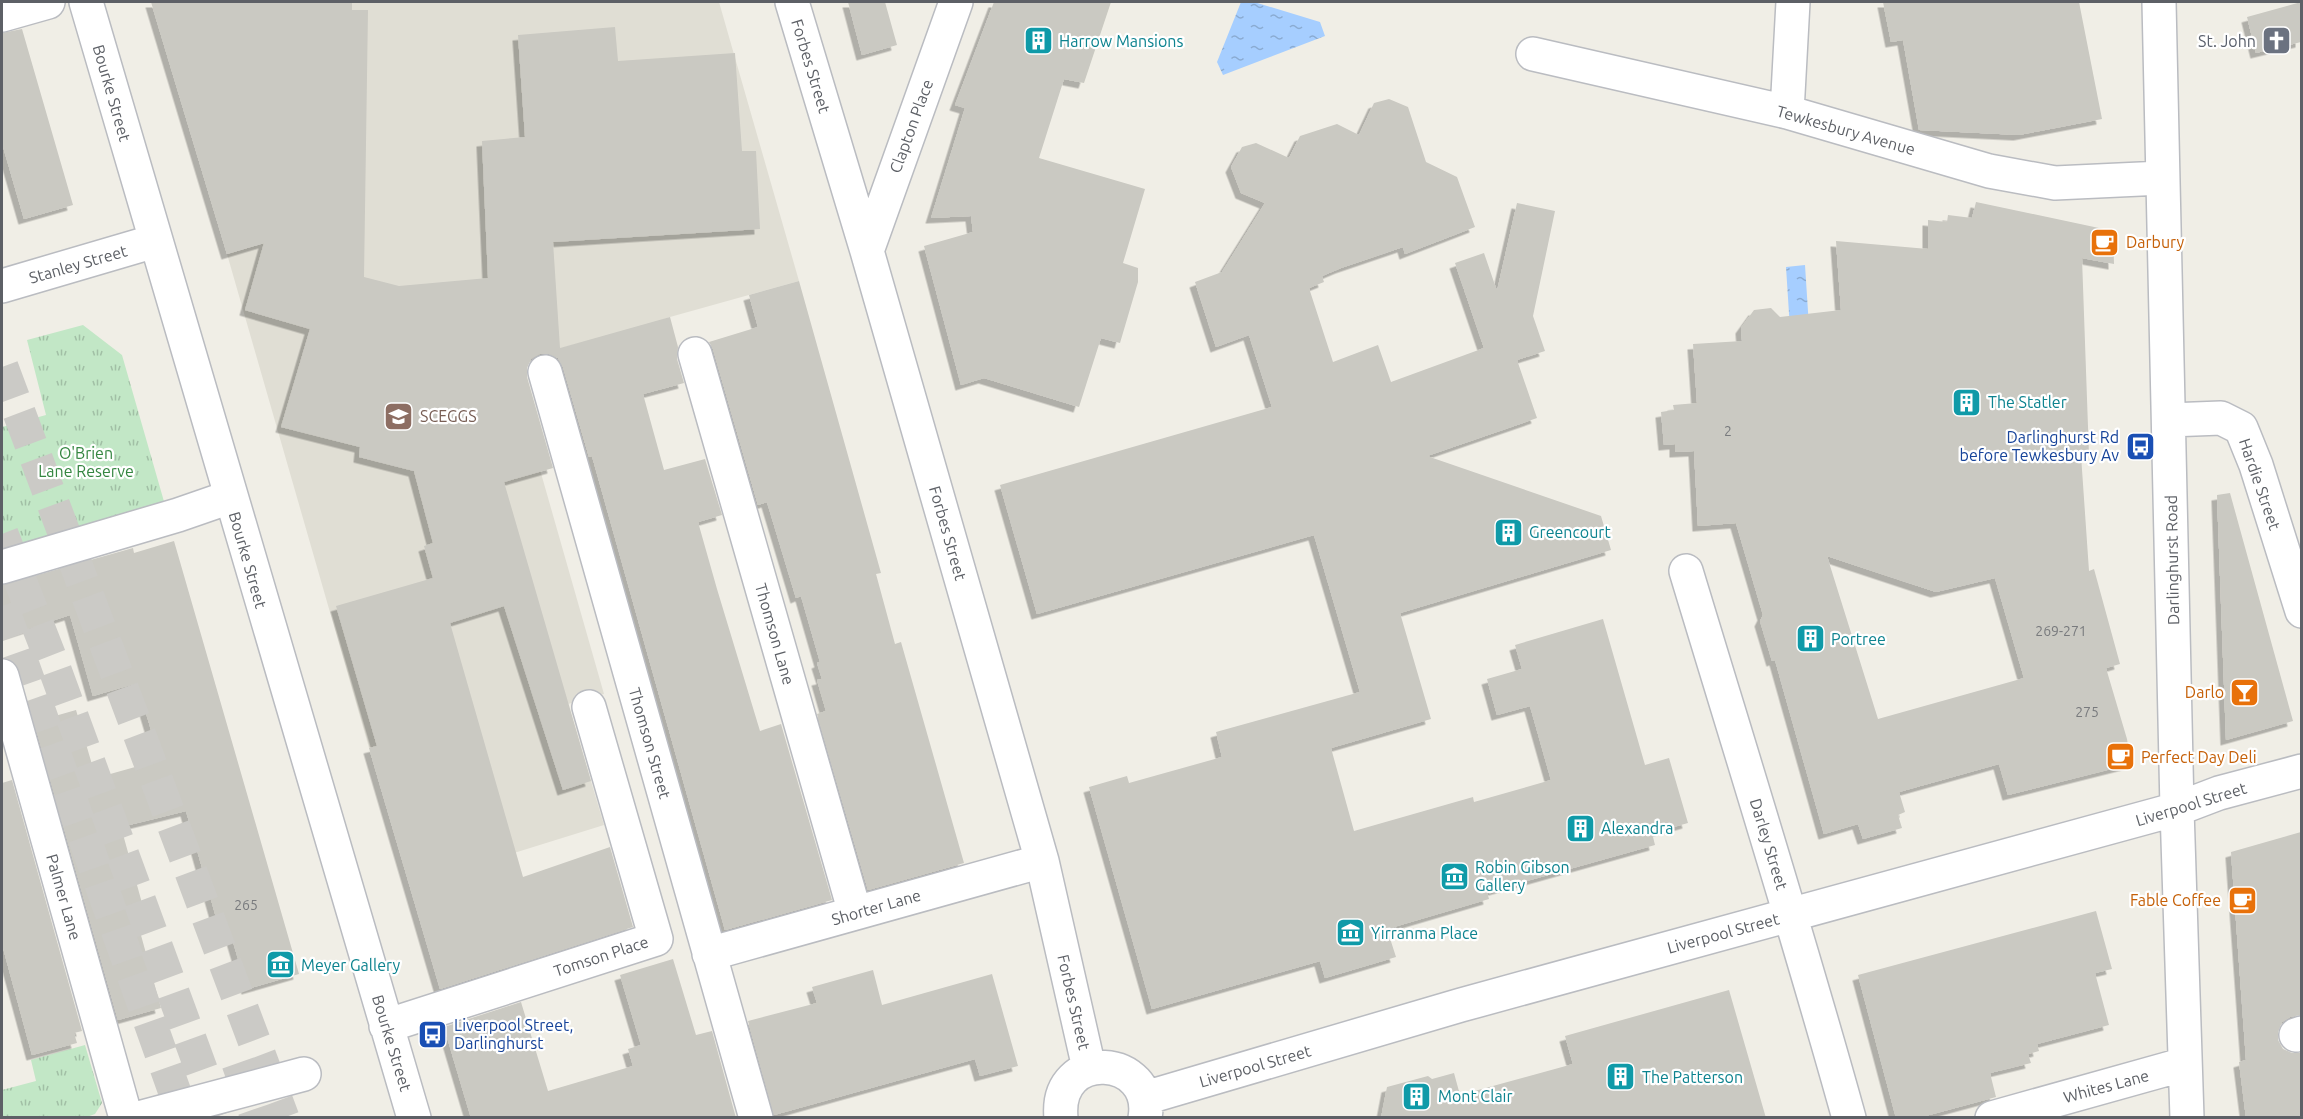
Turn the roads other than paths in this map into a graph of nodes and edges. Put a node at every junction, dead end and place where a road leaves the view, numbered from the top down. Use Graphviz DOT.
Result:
graph roads {
  1 [pos="48,2"];
  2 [pos="86,2"];
  3 [pos="792,2"];
  4 [pos="956,2"];
  5 [pos="1793,2"];
  6 [pos="2159,2"];
  7 [pos="2,15"];
  8 [pos="1533,54"];
  9 [pos="1787,112"];
  10 [pos="2162,178"];
  11 [pos="155,241"];
  12 [pos="867,251"];
  13 [pos="2,286"];
  14 [pos="695,354"];
  15 [pos="545,372"];
  16 [pos="2169,420"];
  17 [pos="230,497"];
  18 [pos="2,567"];
  19 [pos="1686,571"];
  20 [pos="2301,611"];
  21 [pos="2,676"];
  22 [pos="589,707"];
  23 [pos="2301,771"];
  24 [pos="2177,809"];
  25 [pos="1042,861"];
  26 [pos="855,913"];
  27 [pos="1791,915"];
  28 [pos="709,954"];
  29 [pos="386,1026"];
  30 [pos="2185,1064"];
  31 [pos="1089,1068"];
  32 [pos="304,1074"];
  33 [pos="1145,1108"];
  34 [pos="756,1116"];
  35 [pos="126,1118"];
  36 [pos="139,1118"];
  37 [pos="414,1118"];
  38 [pos="1061,1118"];
  39 [pos="1849,1118"];
  40 [pos="1992,1118"];
  41 [pos="2187,1118"];
  1 -- 7 [label="street"];
  2 -- 11 [label="street, Bourke Street"];
  3 -- 12 [label="street, Forbes Street"];
  4 -- 12 [label="street, Clapton Place"];
  5 -- 9 [label="street"];
  6 -- 10 [label="street, Darlinghurst Road"];
  8 -- 9 [label="street, Tewkesbury Avenue"];
  9 -- 10 [label="street, Tewkesbury Avenue"];
  10 -- 16 [label="street, Darlinghurst Road"];
  11 -- 13 [label="street, Stanley Street"];
  11 -- 17 [label="street, Bourke Street"];
  12 -- 25 [label="street, Forbes Street"];
  14 -- 26 [label="street, Thomson Lane"];
  15 -- 28 [label="street, Thomson Street"];
  16 -- 20 [label="street, Hardie Street"];
  16 -- 24 [label="street, Darlinghurst Road"];
  17 -- 18 [label="street"];
  17 -- 29 [label="street, Bourke Street"];
  19 -- 27 [label="street, Darley Street"];
  21 -- 35 [label="street, Palmer Lane"];
  22 -- 29 [label="street, Tomson Place"];
  23 -- 24 [label="street, Liverpool Street"];
  24 -- 27 [label="street, Liverpool Street"];
  24 -- 30 [label="street, Darlinghurst Road"];
  25 -- 26 [label="street, Shorter Lane"];
  25 -- 31 [label="street, Forbes Street"];
  26 -- 28 [label="street, Shorter Lane"];
  27 -- 33 [label="street, Liverpool Street"];
  27 -- 39 [label="street, Darley Street"];
  28 -- 34 [label="street, Thomson Street"];
  29 -- 37 [label="street, Bourke Street"];
  30 -- 40 [label="street, Whites Lane"];
  30 -- 41 [label="street, Darlinghurst Road"];
  31 -- 33 [label="street"];
  31 -- 38 [label="street"];
  32 -- 36 [label="street"];
}
